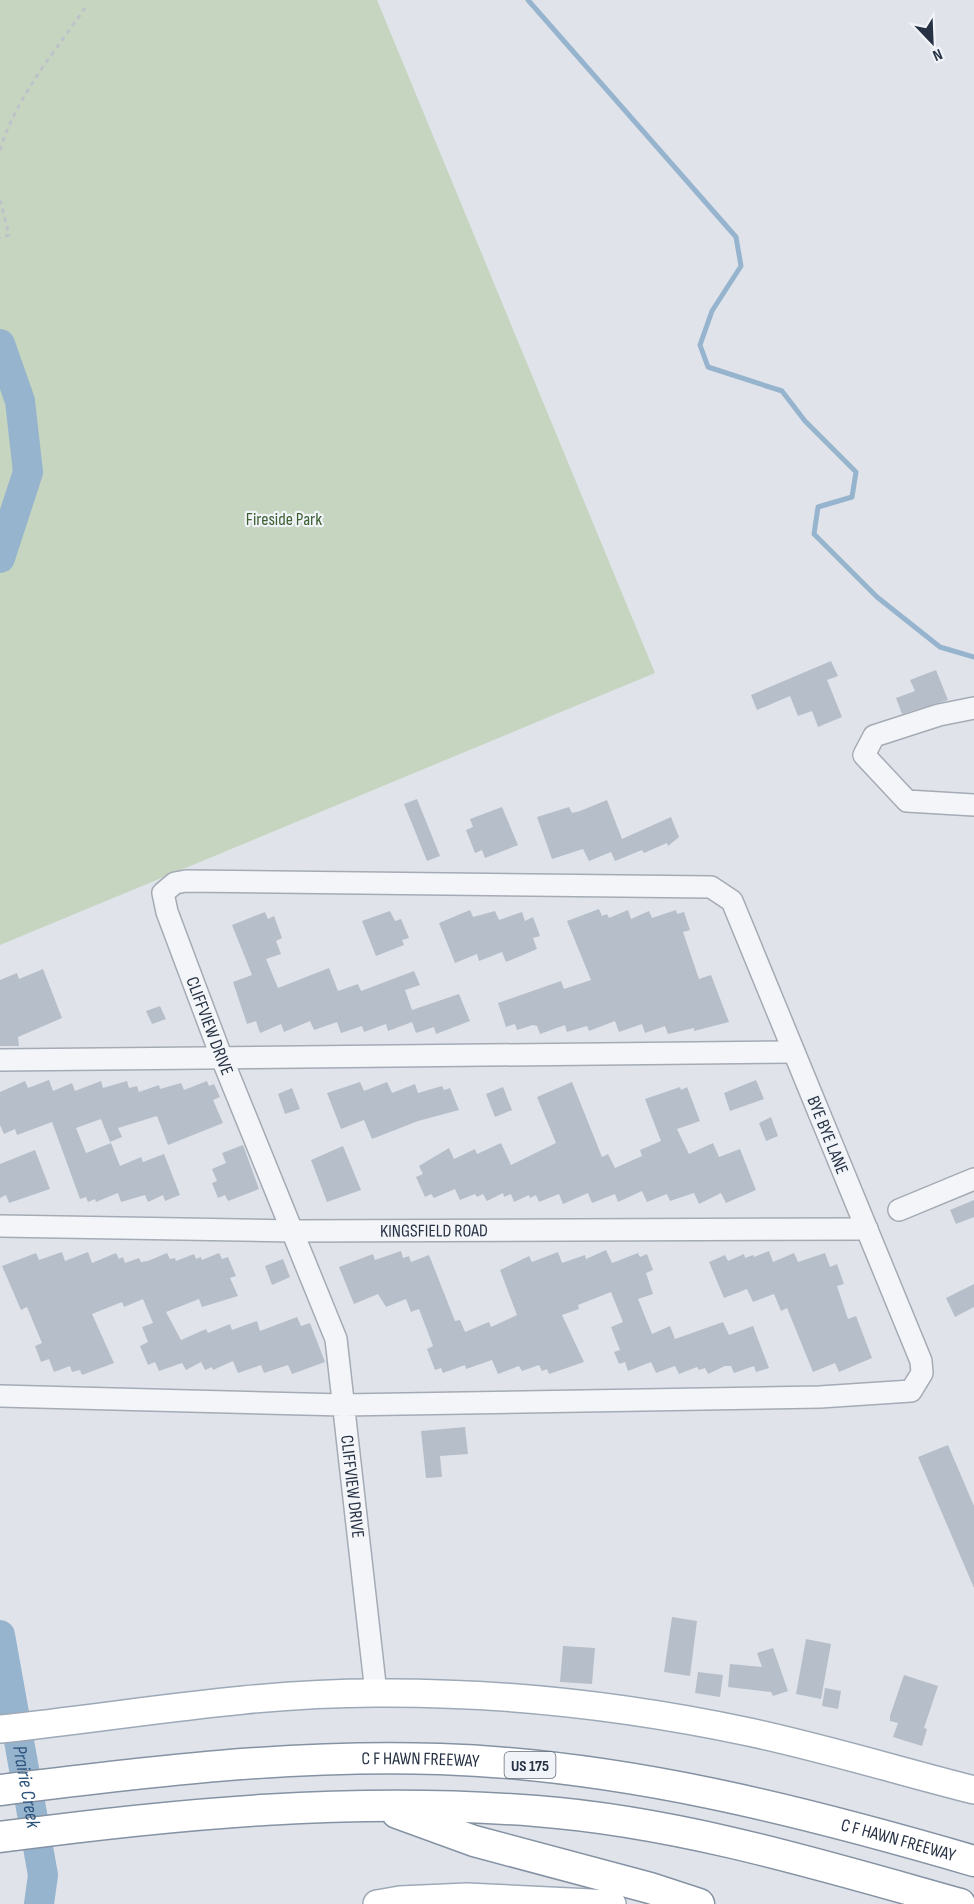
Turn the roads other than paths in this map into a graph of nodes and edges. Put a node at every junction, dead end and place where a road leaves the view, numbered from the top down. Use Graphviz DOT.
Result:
graph roads {
  1 [pos="974,708"];
  2 [pos="974,805"];
  3 [pos="711,887"];
  4 [pos="794,1052"];
  5 [pos="221,1056"];
  6 [pos="0,1060"];
  7 [pos="974,1179"];
  8 [pos="899,1210"];
  9 [pos="0,1226"];
  10 [pos="867,1229"];
  11 [pos="293,1231"];
  12 [pos="0,1396"];
  13 [pos="343,1405"];
  14 [pos="376,1693"];
  15 [pos="0,1729"];
  16 [pos="0,1790"];
  17 [pos="974,1790"];
  18 [pos="374,1805"];
  19 [pos="0,1837"];
  20 [pos="974,1860"];
  21 [pos="377,1904"];
  22 [pos="612,1904"];
  23 [pos="699,1904"];
  24 [pos="960,1904"];
  1 -- 2 [label="street"];
  3 -- 4 [label="street, BYE BYE LANE"];
  3 -- 5 [label="street, CLIFFVIEW DRIVE"];
  4 -- 5 [label="street"];
  4 -- 10 [label="street, BYE BYE LANE"];
  5 -- 6 [label="street"];
  5 -- 11 [label="street, CLIFFVIEW DRIVE"];
  7 -- 8 [label="street"];
  9 -- 11 [label="street, KINGSFIELD ROAD"];
  10 -- 11 [label="street, KINGSFIELD ROAD"];
  10 -- 13 [label="street, BYE BYE LANE"];
  11 -- 13 [label="street, CLIFFVIEW DRIVE"];
  12 -- 13 [label="street"];
  13 -- 14 [label="street, CLIFFVIEW DRIVE"];
  14 -- 15 [label="main road"];
  14 -- 17 [label="main road"];
  16 -- 20 [label="highway, C F HAWN FREEWAY / US 175"];
  18 -- 19 [label="highway"];
  18 -- 23 [label="highway"];
  18 -- 24 [label="highway"];
  21 -- 22 [label="main road"];
}
